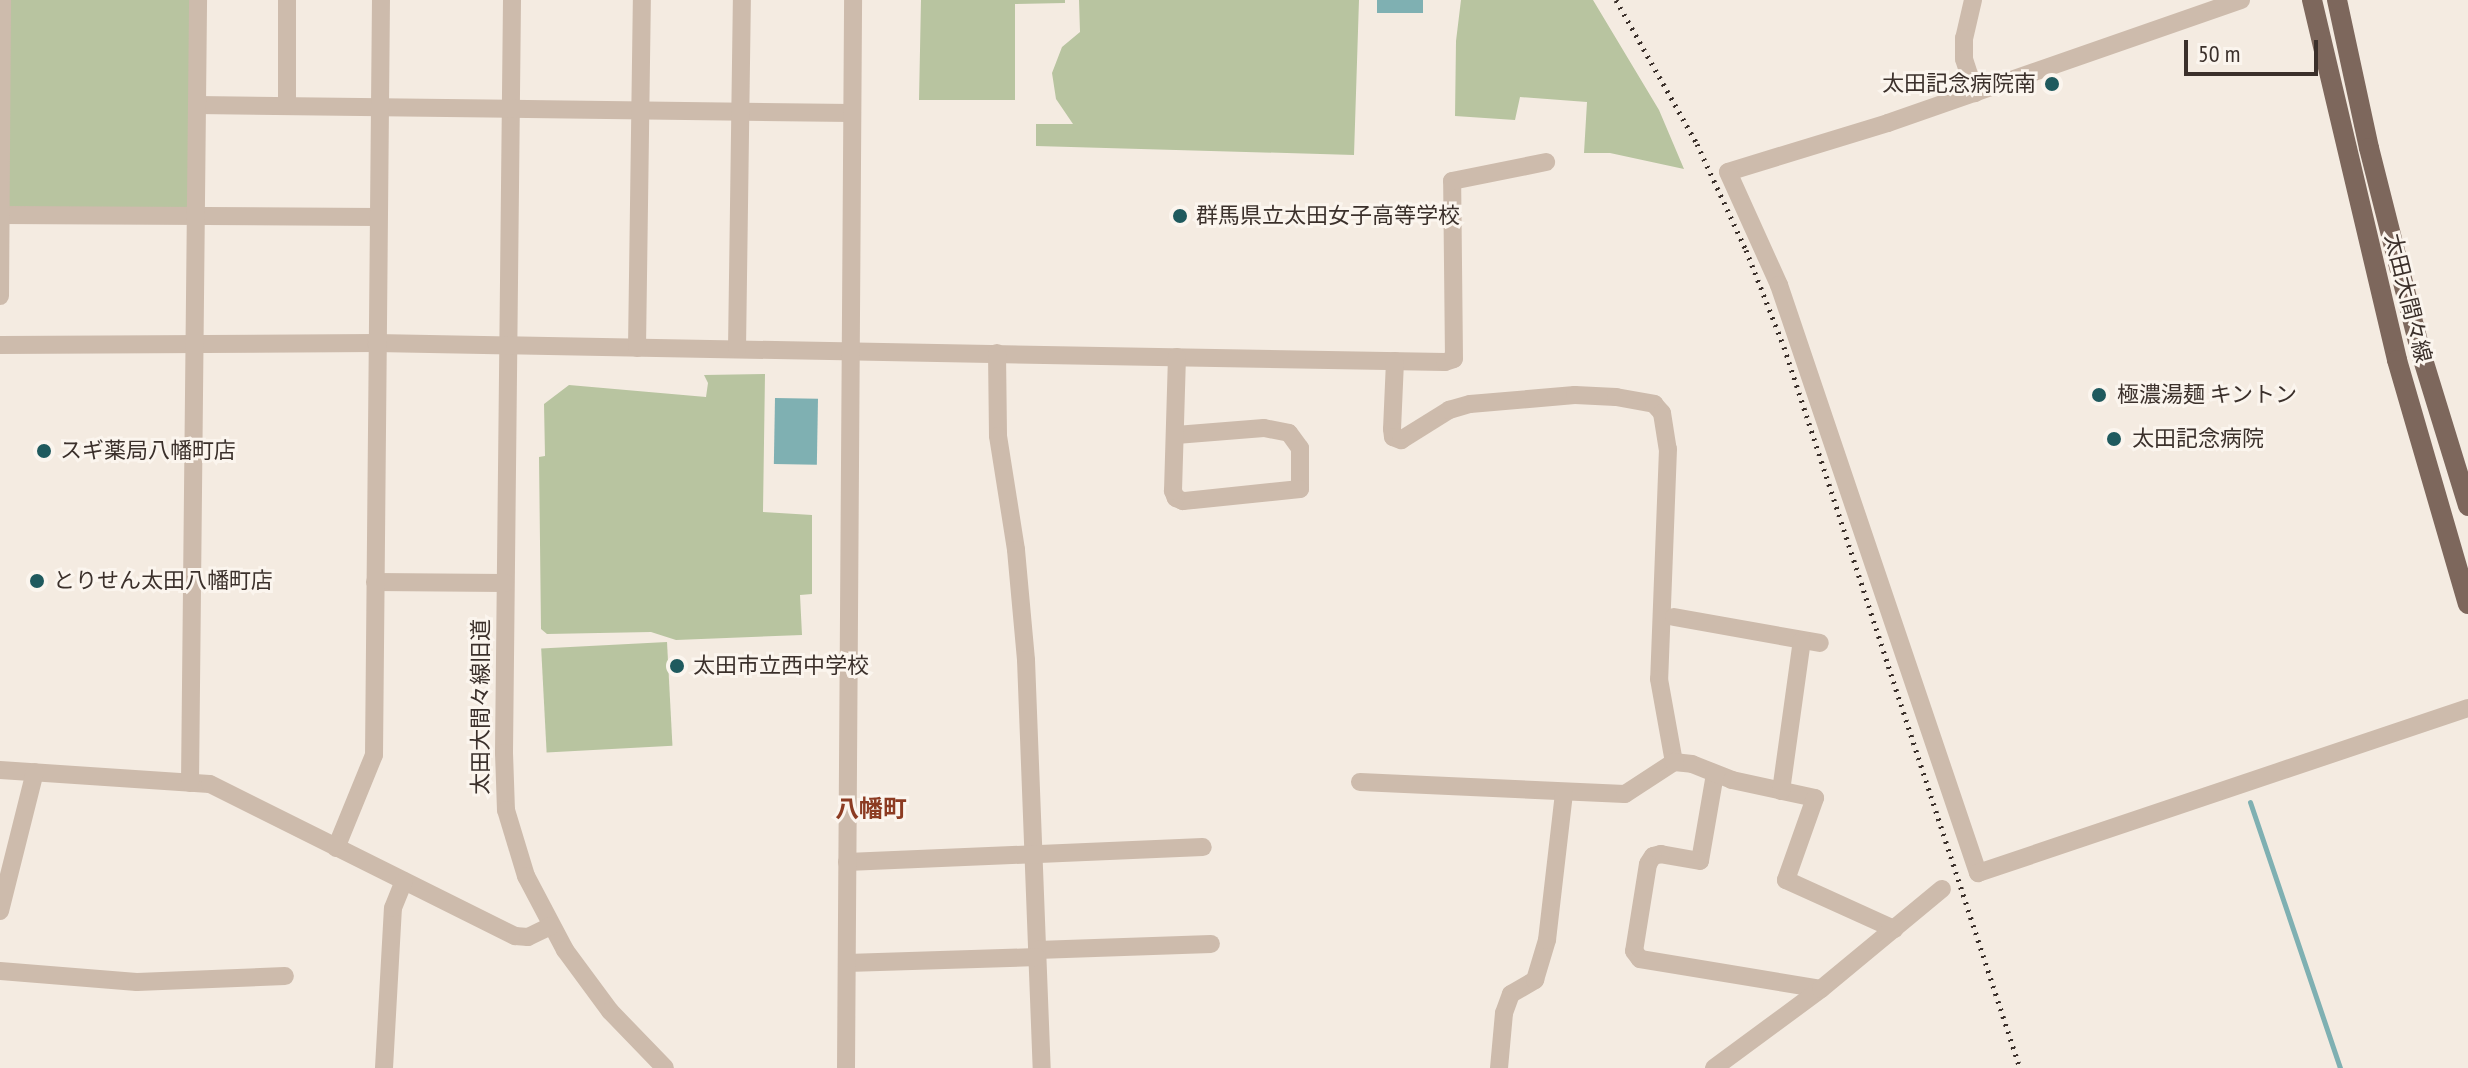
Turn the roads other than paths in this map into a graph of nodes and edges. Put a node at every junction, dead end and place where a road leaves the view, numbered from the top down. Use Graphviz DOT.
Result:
graph roads {
  1 [pos="2,0"];
  2 [pos="198,0"];
  3 [pos="287,0"];
  4 [pos="381,0"];
  5 [pos="512,0"];
  6 [pos="642,0"];
  7 [pos="742,0"];
  8 [pos="853,0"];
  9 [pos="1973,0"];
  10 [pos="2241,0"];
  11 [pos="2312,0"];
  12 [pos="2337,0"];
  13 [pos="1975,93"];
  14 [pos="197,105"];
  15 [pos="287,106"];
  16 [pos="380,107"];
  17 [pos="512,108"];
  18 [pos="641,110"];
  19 [pos="740,111"];
  20 [pos="852,113"];
  21 [pos="1546,162"];
  22 [pos="1,215"];
  23 [pos="196,216"];
  24 [pos="378,217"];
  25 [pos="0,296"];
  26 [pos="195,342"];
  27 [pos="376,343"];
  28 [pos="0,345"];
  29 [pos="508,345"];
  30 [pos="637,348"];
  31 [pos="737,349"];
  32 [pos="851,350"];
  33 [pos="997,353"];
  34 [pos="1177,357"];
  35 [pos="1395,361"];
  36 [pos="1176,435"];
  37 [pos="2468,506"];
  38 [pos="375,582"];
  39 [pos="505,583"];
  40 [pos="2468,604"];
  41 [pos="1674,617"];
  42 [pos="2468,708"];
  43 [pos="1674,762"];
  44 [pos="0,770"];
  45 [pos="35,772"];
  46 [pos="1715,774"];
  47 [pos="1360,782"];
  48 [pos="190,783"];
  49 [pos="1781,791"];
  50 [pos="1564,793"];
  51 [pos="1203,847"];
  52 [pos="336,848"];
  53 [pos="1033,853"];
  54 [pos="847,862"];
  55 [pos="404,881"];
  56 [pos="1942,889"];
  57 [pos="0,911"];
  58 [pos="551,926"];
  59 [pos="1894,929"];
  60 [pos="1211,944"];
  61 [pos="1037,954"];
  62 [pos="847,963"];
  63 [pos="0,971"];
  64 [pos="285,976"];
  65 [pos="1821,989"];
  66 [pos="384,1068"];
  67 [pos="665,1068"];
  68 [pos="846,1068"];
  69 [pos="1042,1068"];
  70 [pos="1499,1068"];
  71 [pos="1714,1068"];
  1 -- 22 [label="street"];
  2 -- 14 [label="street"];
  3 -- 15 [label="street"];
  4 -- 16 [label="street"];
  5 -- 17 [label="street, 太田大間々線旧道"];
  6 -- 18 [label="street"];
  7 -- 19 [label="street"];
  8 -- 20 [label="street"];
  9 -- 13 [label="street"];
  10 -- 13 [label="street"];
  11 -- 40 [label="main road, 太田大間々線"];
  12 -- 37 [label="main road, 太田大間々線"];
  13 -- 42 [label="street"];
  14 -- 15 [label="street"];
  14 -- 23 [label="street"];
  15 -- 16 [label="street"];
  16 -- 17 [label="street"];
  16 -- 24 [label="street"];
  17 -- 18 [label="street"];
  17 -- 29 [label="street, 太田大間々線旧道"];
  18 -- 19 [label="street"];
  18 -- 30 [label="street"];
  19 -- 20 [label="street"];
  19 -- 31 [label="street"];
  20 -- 32 [label="street"];
  21 -- 35 [label="street"];
  22 -- 23 [label="street"];
  22 -- 25 [label="street"];
  23 -- 24 [label="street"];
  23 -- 26 [label="street"];
  24 -- 27 [label="street"];
  26 -- 27 [label="street"];
  26 -- 28 [label="street"];
  26 -- 48 [label="street"];
  27 -- 29 [label="street"];
  27 -- 38 [label="street"];
  29 -- 30 [label="street"];
  29 -- 39 [label="street, 太田大間々線旧道"];
  30 -- 31 [label="street"];
  31 -- 32 [label="street"];
  32 -- 33 [label="street"];
  32 -- 54 [label="street"];
  33 -- 34 [label="street"];
  33 -- 53 [label="street"];
  34 -- 35 [label="street"];
  34 -- 36 [label="street"];
  35 -- 43 [label="street"];
  36 -- 36 [label="street"];
  38 -- 39 [label="street"];
  38 -- 52 [label="street"];
  39 -- 58 [label="street, 太田大間々線旧道"];
  41 -- 49 [label="street"];
  43 -- 46 [label="street"];
  43 -- 50 [label="street"];
  44 -- 45 [label="street"];
  45 -- 48 [label="street"];
  45 -- 57 [label="street"];
  46 -- 49 [label="street"];
  46 -- 65 [label="street"];
  47 -- 50 [label="street"];
  48 -- 52 [label="street"];
  49 -- 59 [label="street"];
  50 -- 70 [label="street"];
  51 -- 53 [label="street"];
  52 -- 55 [label="street"];
  53 -- 54 [label="street"];
  53 -- 61 [label="street"];
  54 -- 62 [label="street"];
  55 -- 58 [label="street"];
  55 -- 66 [label="street"];
  56 -- 59 [label="street"];
  58 -- 67 [label="street, 太田大間々線旧道"];
  59 -- 65 [label="street"];
  60 -- 61 [label="street"];
  61 -- 62 [label="street"];
  61 -- 69 [label="street"];
  62 -- 68 [label="street"];
  63 -- 64 [label="street"];
  65 -- 71 [label="street"];
}
